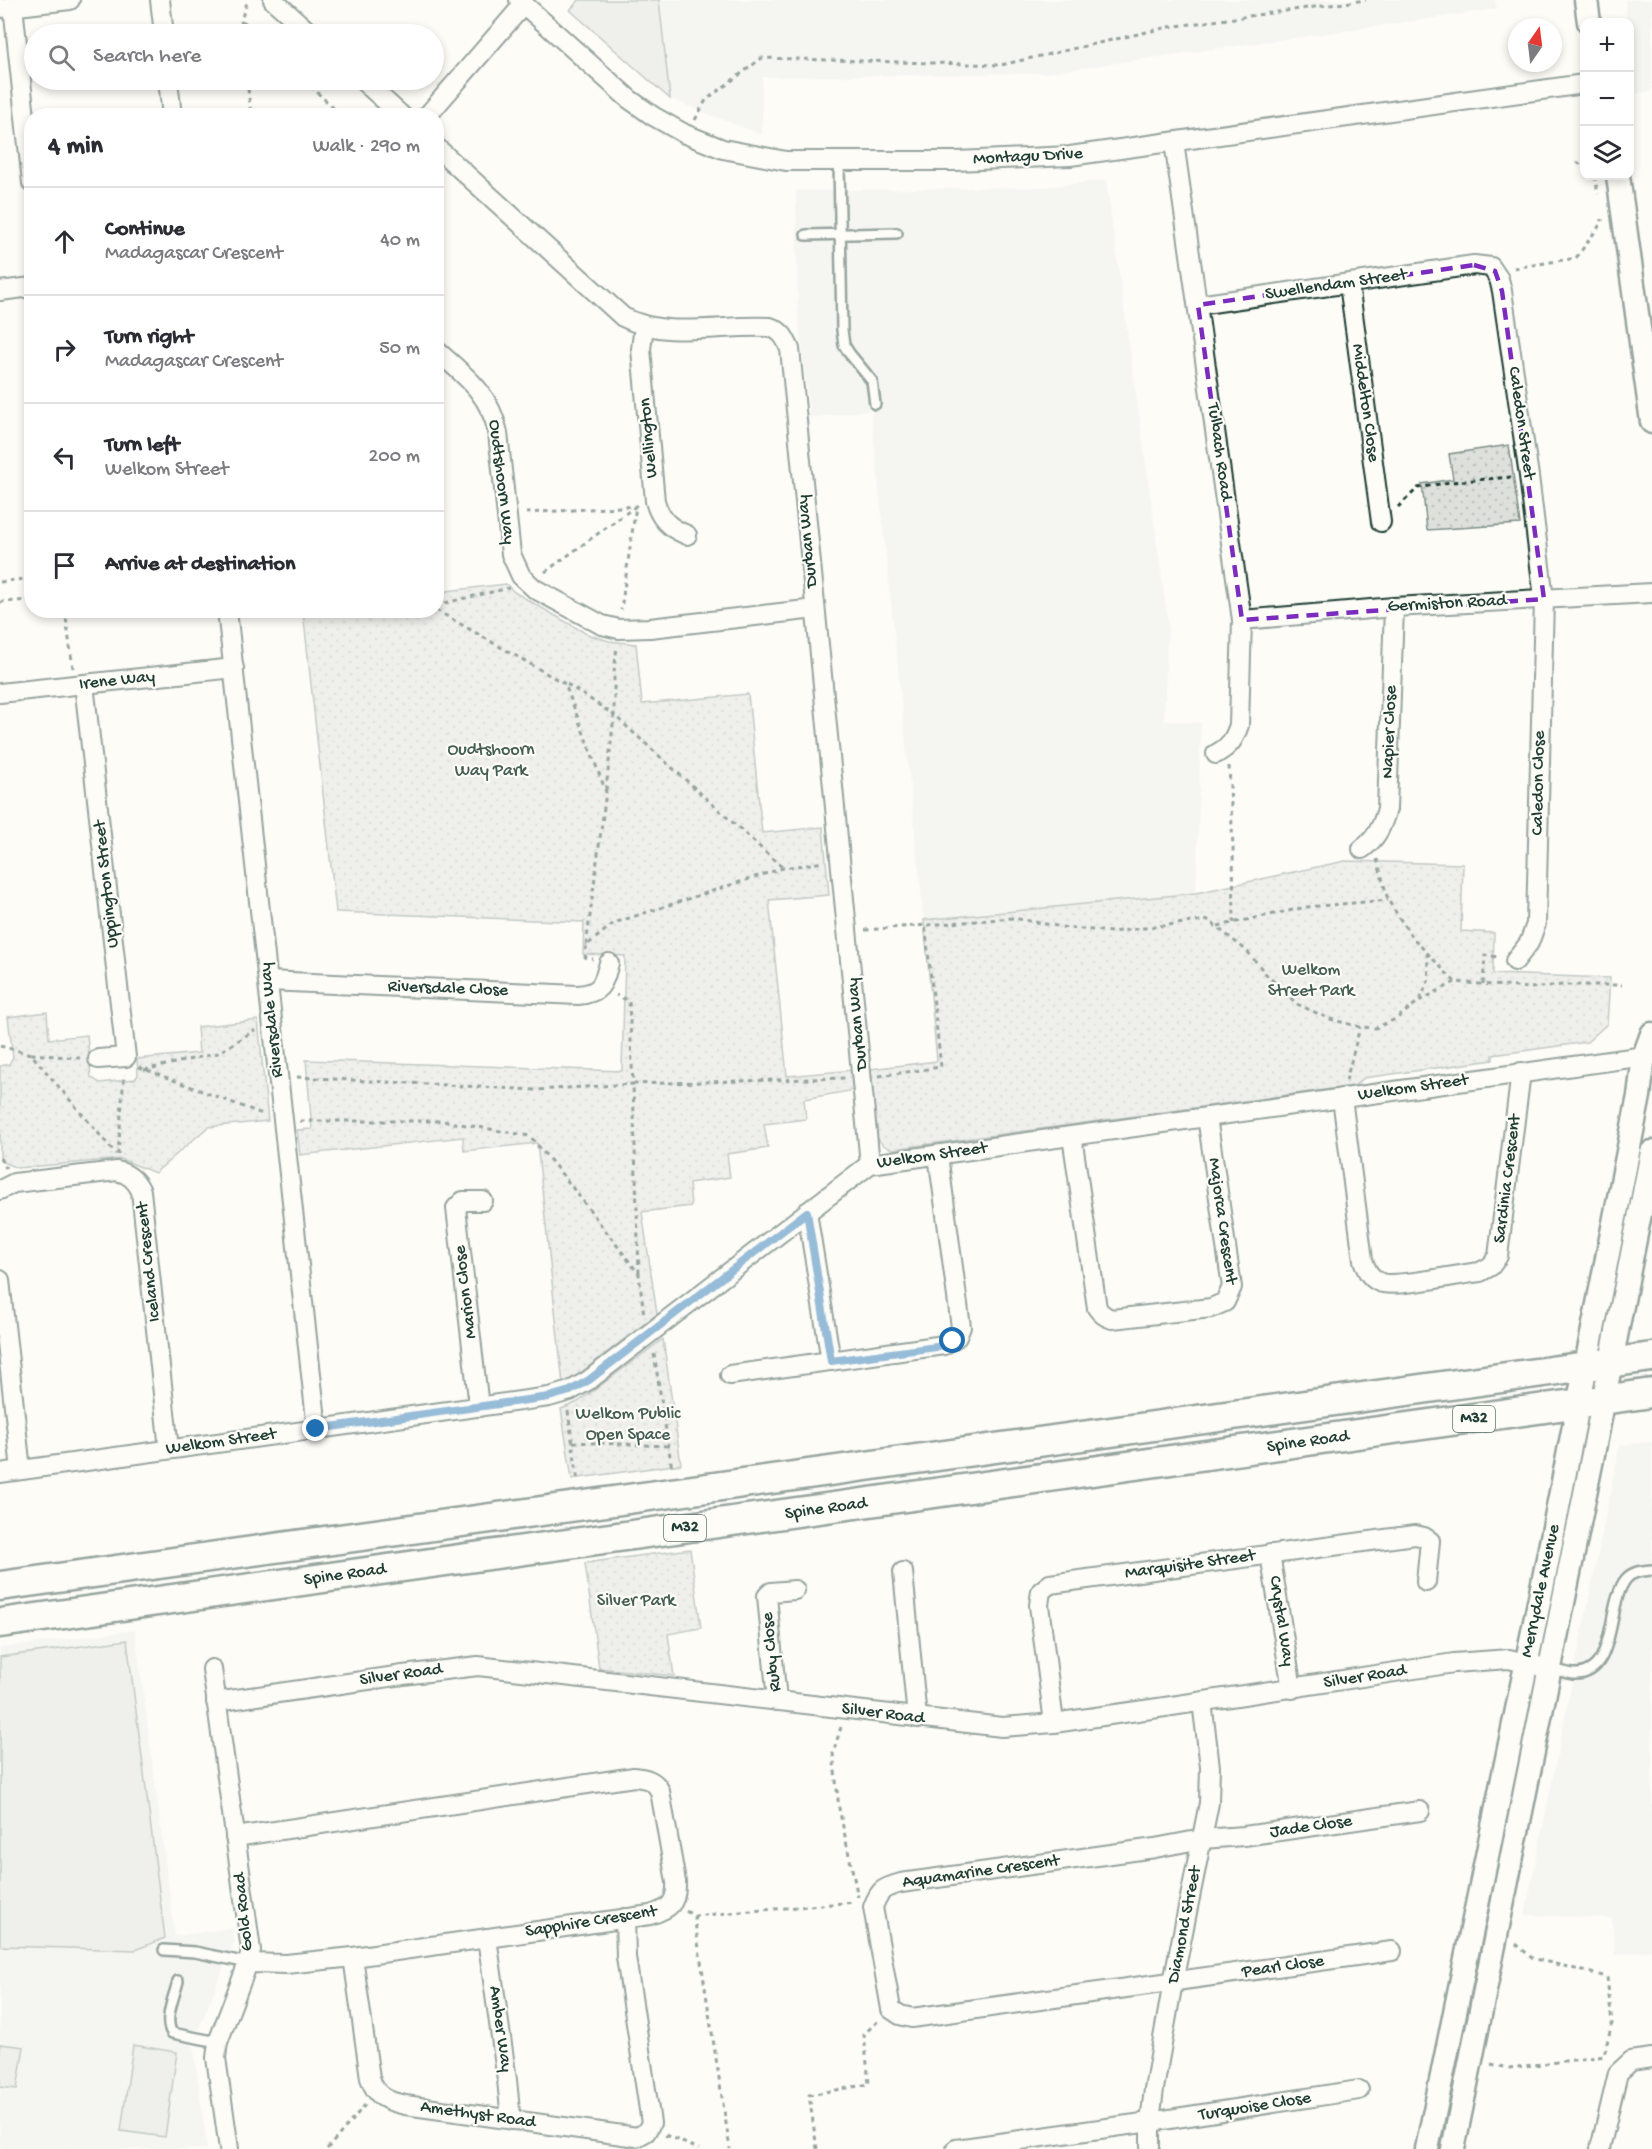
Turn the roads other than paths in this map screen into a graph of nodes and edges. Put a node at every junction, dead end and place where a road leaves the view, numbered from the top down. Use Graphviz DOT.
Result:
graph roads {
  1 [pos="70,0"];
  2 [pos="160,0"];
  3 [pos="273,0"];
  4 [pos="1586,0"];
  5 [pos="1601,0"];
  6 [pos="522,2"];
  7 [pos="7,7"];
  8 [pos="1588,18"];
  9 [pos="1603,18"];
  10 [pos="163,24"];
  11 [pos="300,24"];
  12 [pos="1580,85"];
  13 [pos="169,90"];
  14 [pos="373,90"];
  15 [pos="171,108"];
  16 [pos="393,108"];
  17 [pos="434,108"];
  18 [pos="24,127"];
  19 [pos="1174,142"];
  20 [pos="444,154"];
  21 [pos="839,162"];
  22 [pos="1619,180"];
  23 [pos="897,233"];
  24 [pos="806,235"];
  25 [pos="840,235"];
  26 [pos="1495,271"];
  27 [pos="1349,284"];
  28 [pos="24,288"];
  29 [pos="0,291"];
  30 [pos="1198,305"];
  31 [pos="644,326"];
  32 [pos="444,357"];
  33 [pos="875,404"];
  34 [pos="1652,418"];
  35 [pos="1381,522"];
  36 [pos="687,535"];
  37 [pos="1652,593"];
  38 [pos="1544,599"];
  39 [pos="1394,607"];
  40 [pos="815,609"];
  41 [pos="228,618"];
  42 [pos="1242,620"];
  43 [pos="234,668"];
  44 [pos="84,684"];
  45 [pos="0,693"];
  46 [pos="1222,750"];
  47 [pos="1367,845"];
  48 [pos="1515,961"];
  49 [pos="609,963"];
  50 [pos="268,981"];
  51 [pos="1652,1034"];
  52 [pos="1648,1055"];
  53 [pos="98,1059"];
  54 [pos="1521,1072"];
  55 [pos="1342,1098"];
  56 [pos="1207,1117"];
  57 [pos="1072,1136"];
  58 [pos="1652,1152"];
  59 [pos="938,1155"];
  60 [pos="870,1164"];
  61 [pos="0,1190"];
  62 [pos="483,1201"];
  63 [pos="807,1212"];
  64 [pos="0,1280"];
  65 [pos="1652,1357"];
  66 [pos="831,1361"];
  67 [pos="1598,1365"];
  68 [pos="730,1375"];
  69 [pos="1652,1393"];
  70 [pos="1591,1403"];
  71 [pos="479,1407"];
  72 [pos="316,1429"];
  73 [pos="169,1449"];
  74 [pos="21,1470"];
  75 [pos="0,1473"];
  76 [pos="1270,1554"];
  77 [pos="1652,1570"];
  78 [pos="903,1572"];
  79 [pos="1426,1582"];
  80 [pos="0,1586"];
  81 [pos="795,1590"];
  82 [pos="0,1623"];
  83 [pos="1526,1664"];
  84 [pos="1549,1669"];
  85 [pos="212,1670"];
  86 [pos="1292,1689"];
  87 [pos="777,1701"];
  88 [pos="216,1702"];
  89 [pos="1202,1702"];
  90 [pos="917,1718"];
  91 [pos="1054,1723"];
  92 [pos="1420,1811"];
  93 [pos="235,1837"];
  94 [pos="1202,1839"];
  95 [pos="625,1918"];
  96 [pos="487,1938"];
  97 [pos="164,1950"];
  98 [pos="1392,1951"];
  99 [pos="352,1957"];
  100 [pos="248,1963"];
  101 [pos="178,1980"];
  102 [pos="1173,1982"];
  103 [pos="218,2042"];
  104 [pos="1652,2058"];
  105 [pos="1359,2090"];
  106 [pos="511,2120"];
  107 [pos="1150,2122"];
  108 [pos="229,2149"];
  109 [pos="956,2149"];
  110 [pos="1150,2149"];
  111 [pos="1427,2149"];
  112 [pos="1453,2149"];
  113 [pos="1600,2149"];
  1 -- 7 [label="street"];
  2 -- 10 [label="street"];
  3 -- 11 [label="street"];
  4 -- 8 [label="street"];
  5 -- 9 [label="street"];
  6 -- 17 [label="street"];
  6 -- 21 [label="street, Montagu Drive"];
  7 -- 18 [label="street"];
  12 -- 19 [label="street, Montagu Drive"];
  13 -- 15 [label="street"];
  14 -- 16 [label="street"];
  19 -- 21 [label="street, Montagu Drive"];
  19 -- 30 [label="street, Tulbach Road"];
  20 -- 31 [label="street, Durban Way"];
  21 -- 25 [label="lane"];
  22 -- 34 [label="street"];
  23 -- 25 [label="lane"];
  24 -- 25 [label="lane"];
  25 -- 33 [label="lane"];
  26 -- 27 [label="street, Swellendam Street"];
  26 -- 38 [label="street, Caledon Street"];
  27 -- 30 [label="street, Swellendam Street"];
  27 -- 35 [label="street, Middelton Close"];
  28 -- 29 [label="street"];
  30 -- 42 [label="street, Tulbach Road"];
  31 -- 36 [label="street, Wellington"];
  31 -- 40 [label="street, Durban Way"];
  32 -- 40 [label="street, Oudtshoorn Way"];
  37 -- 38 [label="street, Germiston Road"];
  38 -- 39 [label="street, Germiston Road"];
  38 -- 48 [label="street, Caledon Close"];
  39 -- 42 [label="street, Germiston Road"];
  39 -- 47 [label="street, Napier Close"];
  40 -- 60 [label="street, Durban Way"];
  41 -- 43 [label="street, Riversdale Way"];
  42 -- 46 [label="street, Tulbach Road"];
  43 -- 44 [label="street, Irene Way"];
  43 -- 50 [label="street, Riversdale Way"];
  44 -- 45 [label="street, Irene Way"];
  44 -- 53 [label="street, Uppington Street"];
  49 -- 50 [label="street, Riversdale Close"];
  50 -- 72 [label="street, Riversdale Way"];
  51 -- 52 [label="street, Merrydale Avenue"];
  52 -- 54 [label="street, Welkom Street"];
  52 -- 67 [label="street, Merrydale Avenue"];
  54 -- 55 [label="street, Welkom Street"];
  54 -- 55 [label="street, Sardinia Crescent"];
  55 -- 56 [label="street, Welkom Street"];
  56 -- 57 [label="street, Welkom Street"];
  56 -- 57 [label="street, Majorca Crescent"];
  57 -- 59 [label="street, Welkom Street"];
  58 -- 67 [label="street, Merrydale Avenue"];
  59 -- 60 [label="street, Welkom Street"];
  59 -- 66 [label="street"];
  60 -- 63 [label="street, Welkom Street"];
  61 -- 73 [label="street, Iceland Crescent"];
  62 -- 71 [label="street, Marion Close"];
  63 -- 66 [label="street"];
  63 -- 71 [label="street, Welkom Street"];
  64 -- 74 [label="street"];
  65 -- 67 [label="main road, Spine Road / M32"];
  66 -- 68 [label="street"];
  67 -- 70 [label="street, Merrydale Avenue"];
  67 -- 80 [label="main road, Spine Road / M32"];
  69 -- 70 [label="main road, Spine Road / M32"];
  70 -- 82 [label="main road, Spine Road / M32"];
  70 -- 83 [label="street, Merrydale Avenue"];
  70 -- 84 [label="street, Merrydale Avenue"];
  71 -- 72 [label="street, Welkom Street"];
  72 -- 73 [label="street, Welkom Street"];
  73 -- 74 [label="street, Welkom Street"];
  74 -- 75 [label="street, Welkom Street"];
  76 -- 79 [label="street, Marquisite Street"];
  76 -- 86 [label="street, Crystal Way"];
  76 -- 91 [label="street, Marquisite Street"];
  77 -- 84 [label="lane"];
  78 -- 90 [label="street"];
  81 -- 87 [label="street, Ruby Close"];
  83 -- 84 [label="street, Silver Road"];
  83 -- 86 [label="street, Silver Road"];
  83 -- 111 [label="street, Merrydale Avenue"];
  84 -- 112 [label="street, Merrydale Avenue"];
  85 -- 88 [label="street, Gold Road"];
  86 -- 89 [label="street, Silver Road"];
  87 -- 88 [label="street, Silver Road"];
  87 -- 90 [label="street, Silver Road"];
  88 -- 93 [label="street, Gold Road"];
  89 -- 91 [label="street, Silver Road"];
  89 -- 94 [label="street, Diamond Street"];
  90 -- 91 [label="street, Silver Road"];
  92 -- 94 [label="street, Jade Close"];
  93 -- 95 [label="street, Sapphire Crescent"];
  93 -- 100 [label="street, Gold Road"];
  94 -- 102 [label="street, Diamond Street"];
  94 -- 102 [label="street, Aquamarine Crescent"];
  95 -- 96 [label="street, Sapphire Crescent"];
  95 -- 106 [label="street, Amethyst Road"];
  96 -- 99 [label="street, Sapphire Crescent"];
  96 -- 106 [label="street, Amber Way"];
  97 -- 100 [label="lane"];
  98 -- 102 [label="street, Pearl Close"];
  99 -- 100 [label="street, Sapphire Crescent"];
  99 -- 106 [label="street, Amethyst Road"];
  100 -- 103 [label="street, Gold Road"];
  101 -- 103 [label="lane"];
  102 -- 107 [label="street, Diamond Street"];
  103 -- 108 [label="street, Gold Road"];
  104 -- 113 [label="street"];
  105 -- 107 [label="street, Turquoise Close"];
  107 -- 109 [label="street, Turquoise Close"];
  107 -- 110 [label="street, Diamond Street"];
}
